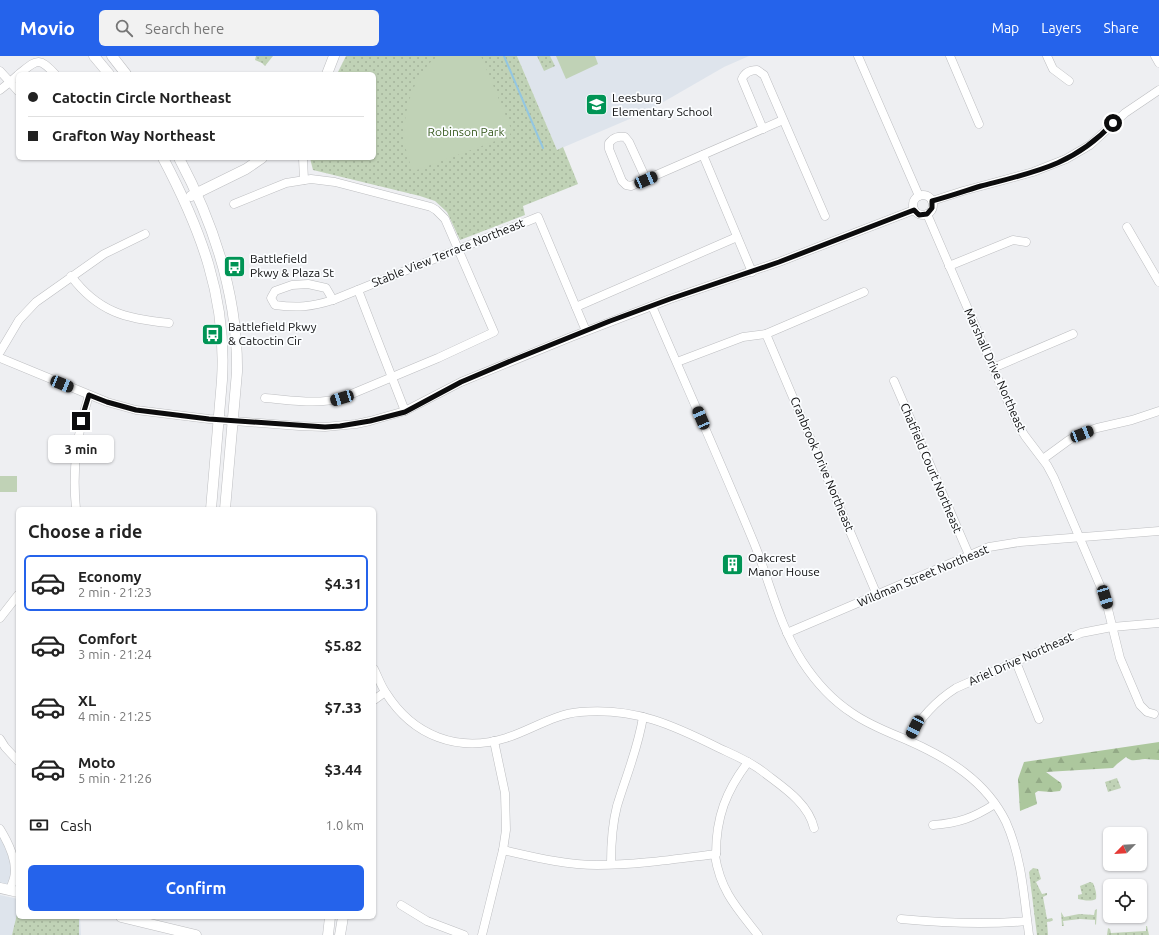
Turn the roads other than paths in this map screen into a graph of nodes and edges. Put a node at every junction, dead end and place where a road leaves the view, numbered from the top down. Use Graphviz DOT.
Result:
graph roads {
  1 [pos="94,56"];
  2 [pos="112,56"];
  3 [pos="334,56"];
  4 [pos="858,56"];
  5 [pos="950,56"];
  6 [pos="1047,56"];
  7 [pos="1156,56"];
  8 [pos="1159,63"];
  9 [pos="0,71"];
  10 [pos="22,72"];
  11 [pos="53,72"];
  12 [pos="107,72"];
  13 [pos="124,72"];
  14 [pos="328,72"];
  15 [pos="16,77"];
  16 [pos="1069,81"];
  17 [pos="10,82"];
  18 [pos="16,88"];
  19 [pos="0,90"];
  20 [pos="1159,90"];
  21 [pos="783,120"];
  22 [pos="979,124"];
  23 [pos="763,128"];
  24 [pos="703,155"];
  25 [pos="164,160"];
  26 [pos="180,160"];
  27 [pos="259,160"];
  28 [pos="303,160"];
  29 [pos="304,180"];
  30 [pos="646,180"];
  31 [pos="196,193"];
  32 [pos="919,196"];
  33 [pos="184,200"];
  34 [pos="932,201"];
  35 [pos="234,204"];
  36 [pos="914,210"];
  37 [pos="927,214"];
  38 [pos="825,216"];
  39 [pos="1127,227"];
  40 [pos="145,234"];
  41 [pos="737,237"];
  42 [pos="1026,242"];
  43 [pos="458,249"];
  44 [pos="949,266"];
  45 [pos="752,272"];
  46 [pos="71,276"];
  47 [pos="1159,282"];
  48 [pos="358,290"];
  49 [pos="864,292"];
  50 [pos="333,300"];
  51 [pos="652,306"];
  52 [pos="576,307"];
  53 [pos="169,323"];
  54 [pos="586,331"];
  55 [pos="766,334"];
  56 [pos="1073,334"];
  57 [pos="0,352"];
  58 [pos="0,358"];
  59 [pos="677,362"];
  60 [pos="993,368"];
  61 [pos="392,377"];
  62 [pos="894,381"];
  63 [pos="89,395"];
  64 [pos="265,398"];
  65 [pos="1159,411"];
  66 [pos="405,412"];
  67 [pos="219,420"];
  68 [pos="233,421"];
  69 [pos="1043,459"];
  70 [pos="76,507"];
  71 [pos="211,507"];
  72 [pos="225,507"];
  73 [pos="1159,531"];
  74 [pos="1080,537"];
  75 [pos="969,555"];
  76 [pos="878,595"];
  77 [pos="16,598"];
  78 [pos="0,618"];
  79 [pos="1159,623"];
  80 [pos="1112,627"];
  81 [pos="787,633"];
  82 [pos="1016,662"];
  83 [pos="376,673"];
  84 [pos="385,692"];
  85 [pos="376,699"];
  86 [pos="1154,714"];
  87 [pos="643,717"];
  88 [pos="1039,719"];
  89 [pos="0,739"];
  90 [pos="908,740"];
  91 [pos="494,741"];
  92 [pos="16,759"];
  93 [pos="748,762"];
  94 [pos="995,804"];
  95 [pos="933,825"];
  96 [pos="814,828"];
  97 [pos="0,829"];
  98 [pos="503,850"];
  99 [pos="716,854"];
  100 [pos="611,864"];
  101 [pos="9,890"];
  102 [pos="401,905"];
  103 [pos="128,919"];
  104 [pos="330,919"];
  105 [pos="343,919"];
  106 [pos="901,919"];
  107 [pos="1027,921"];
  108 [pos="196,935"];
  109 [pos="328,935"];
  110 [pos="340,935"];
  111 [pos="464,935"];
  112 [pos="482,935"];
  113 [pos="758,935"];
  114 [pos="1029,935"];
  1 -- 12 [label="main road"];
  2 -- 13 [label="main road"];
  3 -- 14 [label="main road"];
  4 -- 32 [label="street"];
  5 -- 22 [label="street"];
  6 -- 16 [label="street"];
  7 -- 8 [label="street"];
  9 -- 17 [label="street"];
  10 -- 11 [label="street"];
  15 -- 17 [label="street"];
  17 -- 18 [label="street"];
  17 -- 19 [label="street"];
  20 -- 34 [label="street"];
  21 -- 23 [label="street"];
  21 -- 23 [label="street"];
  21 -- 38 [label="street"];
  23 -- 24 [label="street"];
  24 -- 30 [label="street"];
  24 -- 41 [label="street"];
  25 -- 33 [label="main road"];
  26 -- 31 [label="main road"];
  27 -- 31 [label="main road"];
  28 -- 29 [label="street"];
  29 -- 35 [label="street"];
  29 -- 43 [label="street"];
  30 -- 30 [label="street"];
  31 -- 33 [label="main road"];
  31 -- 68 [label="main road"];
  32 -- 34 [label="street"];
  32 -- 36 [label="street"];
  33 -- 67 [label="main road"];
  34 -- 37 [label="street"];
  36 -- 37 [label="street"];
  36 -- 45 [label="street"];
  37 -- 44 [label="street, Marshall Drive Northeast"];
  39 -- 47 [label="street"];
  40 -- 46 [label="street"];
  41 -- 45 [label="street"];
  41 -- 52 [label="street"];
  42 -- 44 [label="street"];
  43 -- 48 [label="street, Stable View Terrace Northeast"];
  43 -- 52 [label="street, Stable View Terrace Northeast"];
  43 -- 61 [label="street"];
  44 -- 60 [label="street, Marshall Drive Northeast"];
  45 -- 51 [label="street"];
  46 -- 53 [label="street"];
  46 -- 57 [label="street"];
  48 -- 50 [label="street, Stable View Terrace Northeast"];
  48 -- 61 [label="street"];
  49 -- 55 [label="street"];
  50 -- 50 [label="street, Stable View Terrace Northeast"];
  51 -- 54 [label="street"];
  51 -- 59 [label="street"];
  52 -- 54 [label="street, Stable View Terrace Northeast"];
  54 -- 66 [label="street"];
  55 -- 59 [label="street"];
  55 -- 76 [label="street, Cranbrook Drive Northeast"];
  56 -- 60 [label="street"];
  58 -- 63 [label="street"];
  59 -- 81 [label="street"];
  60 -- 69 [label="street, Marshall Drive Northeast"];
  61 -- 64 [label="street"];
  61 -- 66 [label="street"];
  62 -- 75 [label="street, Chatfield Court Northeast"];
  63 -- 67 [label="street"];
  63 -- 70 [label="street"];
  65 -- 69 [label="street"];
  66 -- 68 [label="street"];
  67 -- 68 [label="street"];
  67 -- 71 [label="main road"];
  68 -- 72 [label="main road"];
  69 -- 74 [label="street, Marshall Drive Northeast"];
  73 -- 74 [label="street, Wildman Street Northeast"];
  74 -- 75 [label="street, Wildman Street Northeast"];
  74 -- 80 [label="street, Marshall Drive Northeast"];
  75 -- 76 [label="street, Wildman Street Northeast"];
  76 -- 81 [label="street, Wildman Street Northeast"];
  77 -- 78 [label="street"];
  79 -- 80 [label="street, Ariel Drive Northeast"];
  80 -- 82 [label="street, Ariel Drive Northeast"];
  80 -- 86 [label="street, Marshall Drive Northeast"];
  81 -- 90 [label="street"];
  82 -- 88 [label="street"];
  82 -- 90 [label="street, Ariel Drive Northeast"];
  83 -- 84 [label="street"];
  84 -- 85 [label="street"];
  84 -- 91 [label="street"];
  87 -- 91 [label="street"];
  87 -- 93 [label="street"];
  87 -- 100 [label="street"];
  89 -- 92 [label="street"];
  90 -- 94 [label="street"];
  91 -- 98 [label="street"];
  93 -- 96 [label="street"];
  93 -- 99 [label="street"];
  94 -- 95 [label="street"];
  94 -- 107 [label="street"];
  97 -- 101 [label="street"];
  98 -- 100 [label="street"];
  98 -- 112 [label="street"];
  99 -- 100 [label="street"];
  99 -- 113 [label="street"];
  102 -- 111 [label="street"];
  103 -- 108 [label="main road"];
  104 -- 109 [label="main road"];
  105 -- 110 [label="main road"];
  106 -- 107 [label="street"];
  107 -- 114 [label="street"];
}
